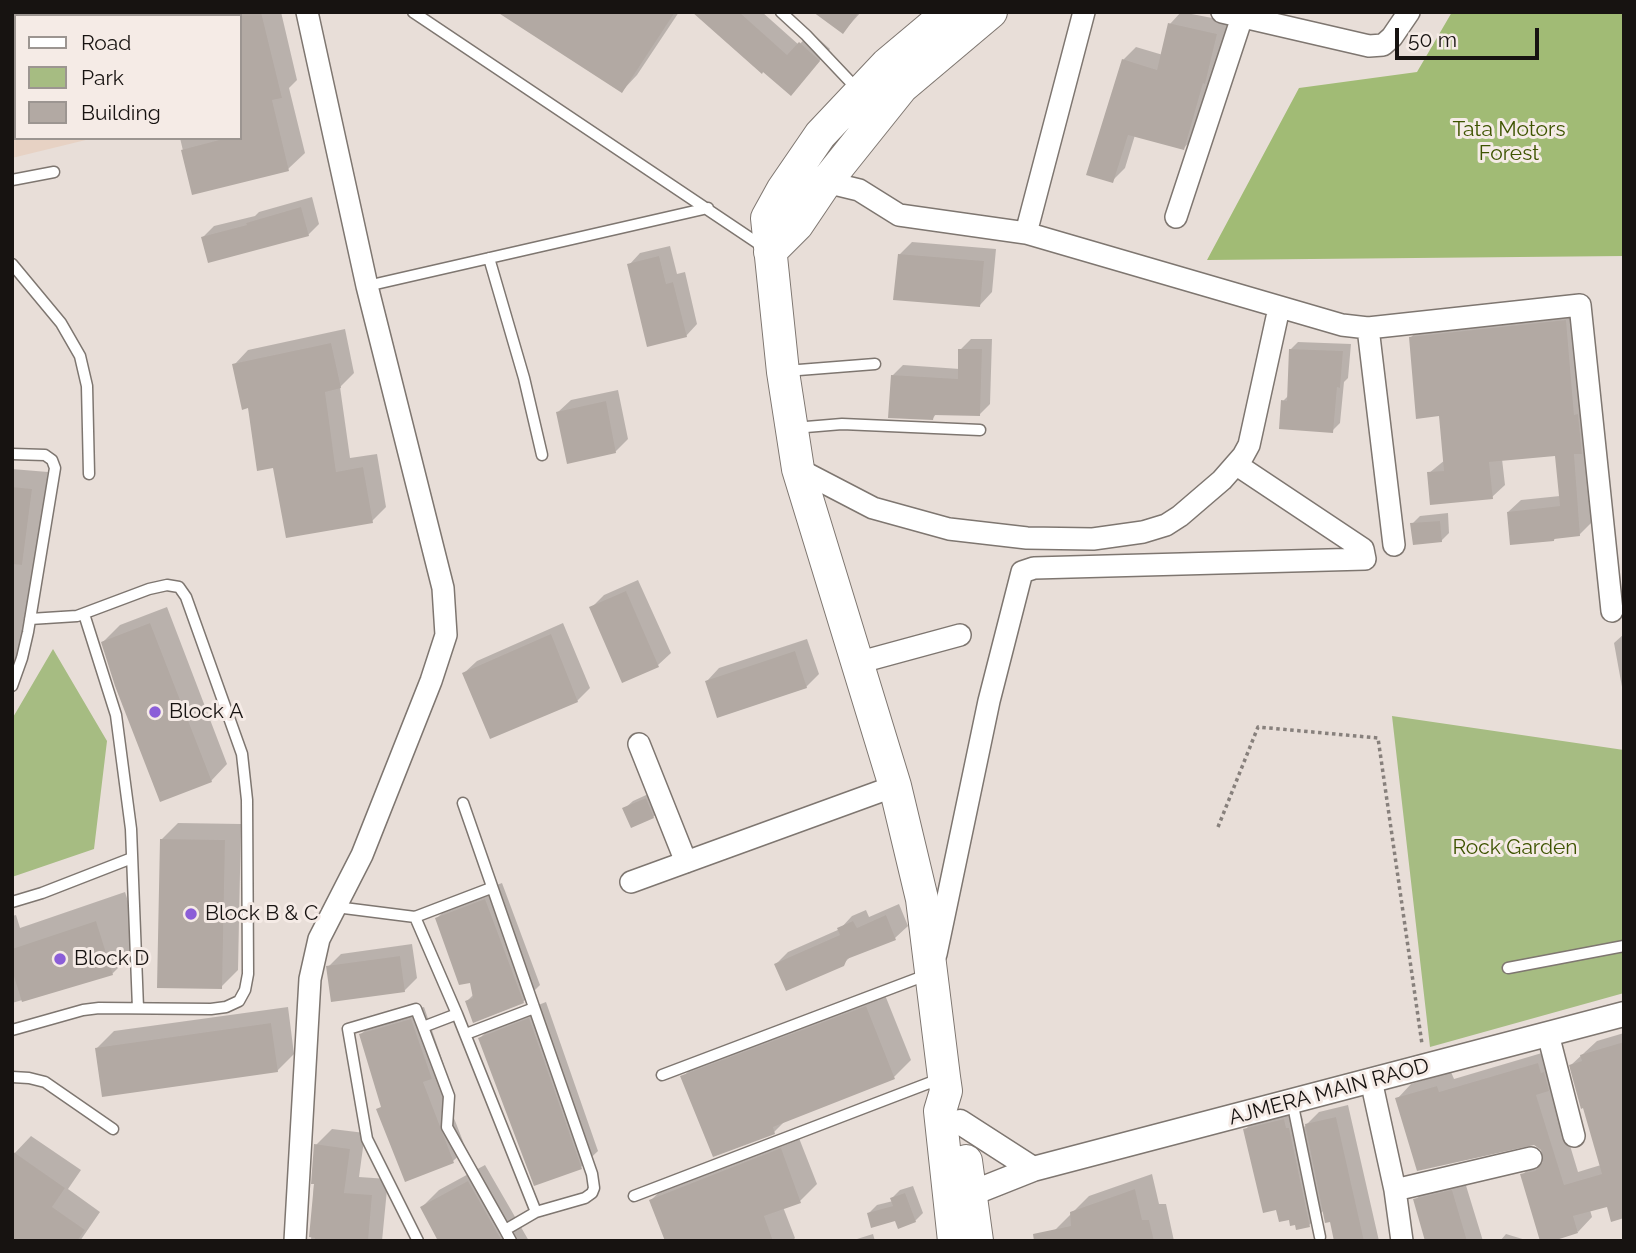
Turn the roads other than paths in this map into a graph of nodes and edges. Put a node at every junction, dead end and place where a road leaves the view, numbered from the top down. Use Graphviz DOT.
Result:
graph roads {
  1 [pos="307,12"];
  2 [pos="413,12"];
  3 [pos="780,12"];
  4 [pos="948,12"];
  5 [pos="991,12"];
  6 [pos="1084,12"];
  7 [pos="1409,12"];
  8 [pos="1232,15"];
  9 [pos="861,93"];
  10 [pos="54,172"];
  11 [pos="12,180"];
  12 [pos="826,182"];
  13 [pos="708,208"];
  14 [pos="1177,218"];
  15 [pos="1026,233"];
  16 [pos="770,252"];
  17 [pos="489,258"];
  18 [pos="12,264"];
  19 [pos="368,286"];
  20 [pos="1279,308"];
  21 [pos="1368,328"];
  22 [pos="875,364"];
  23 [pos="783,372"];
  24 [pos="791,429"];
  25 [pos="980,430"];
  26 [pos="12,454"];
  27 [pos="542,455"];
  28 [pos="1237,465"];
  29 [pos="798,469"];
  30 [pos="89,474"];
  31 [pos="1394,545"];
  32 [pos="1612,611"];
  33 [pos="84,614"];
  34 [pos="30,619"];
  35 [pos="960,635"];
  36 [pos="857,663"];
  37 [pos="12,686"];
  38 [pos="639,744"];
  39 [pos="895,786"];
  40 [pos="463,803"];
  41 [pos="132,858"];
  42 [pos="686,862"];
  43 [pos="631,882"];
  44 [pos="491,888"];
  45 [pos="12,902"];
  46 [pos="336,907"];
  47 [pos="415,916"];
  48 [pos="1624,946"];
  49 [pos="1508,968"];
  50 [pos="932,974"];
  51 [pos="138,1008"];
  52 [pos="534,1008"];
  53 [pos="457,1014"];
  54 [pos="1624,1014"];
  55 [pos="423,1027"];
  56 [pos="12,1030"];
  57 [pos="466,1034"];
  58 [pos="1548,1034"];
  59 [pos="662,1075"];
  60 [pos="12,1077"];
  61 [pos="1371,1080"];
  62 [pos="945,1084"];
  63 [pos="1292,1101"];
  64 [pos="951,1123"];
  65 [pos="113,1129"];
  66 [pos="1574,1136"];
  67 [pos="1531,1158"];
  68 [pos="1033,1169"];
  69 [pos="1395,1190"];
  70 [pos="960,1195"];
  71 [pos="634,1196"];
  72 [pos="536,1212"];
  73 [pos="505,1230"];
  74 [pos="1320,1237"];
  75 [pos="295,1241"];
  76 [pos="418,1241"];
  77 [pos="511,1241"];
  78 [pos="954,1241"];
  79 [pos="977,1241"];
  80 [pos="1402,1241"];
  1 -- 19 [label="street"];
  2 -- 13 [label="lane"];
  3 -- 9 [label="lane"];
  4 -- 9 [label="main road"];
  5 -- 12 [label="main road"];
  6 -- 15 [label="street"];
  7 -- 8 [label="street"];
  8 -- 14 [label="street"];
  9 -- 16 [label="main road"];
  10 -- 11 [label="lane"];
  12 -- 15 [label="street"];
  12 -- 16 [label="main road"];
  13 -- 16 [label="lane"];
  13 -- 17 [label="lane"];
  15 -- 20 [label="street"];
  16 -- 23 [label="main road"];
  17 -- 19 [label="lane"];
  17 -- 27 [label="lane"];
  18 -- 30 [label="lane"];
  19 -- 46 [label="street"];
  20 -- 21 [label="street"];
  20 -- 28 [label="street"];
  21 -- 31 [label="street"];
  21 -- 32 [label="street"];
  22 -- 23 [label="lane"];
  23 -- 24 [label="main road"];
  24 -- 25 [label="lane"];
  24 -- 29 [label="main road"];
  26 -- 34 [label="lane"];
  28 -- 29 [label="street"];
  28 -- 50 [label="street"];
  29 -- 36 [label="main road"];
  33 -- 34 [label="lane"];
  33 -- 41 [label="lane"];
  33 -- 51 [label="lane"];
  34 -- 37 [label="lane"];
  35 -- 36 [label="street"];
  36 -- 39 [label="main road"];
  38 -- 42 [label="street"];
  39 -- 42 [label="street"];
  39 -- 50 [label="main road"];
  40 -- 44 [label="lane"];
  41 -- 45 [label="lane"];
  41 -- 51 [label="lane"];
  42 -- 43 [label="street"];
  44 -- 47 [label="lane"];
  44 -- 52 [label="lane"];
  46 -- 47 [label="lane"];
  46 -- 75 [label="street"];
  47 -- 53 [label="lane"];
  48 -- 49 [label="lane"];
  50 -- 59 [label="lane"];
  50 -- 62 [label="main road"];
  51 -- 56 [label="lane"];
  52 -- 57 [label="lane"];
  52 -- 72 [label="lane"];
  53 -- 55 [label="lane"];
  53 -- 57 [label="lane"];
  54 -- 58 [label="street, AJMERA MAIN RAOD"];
  55 -- 73 [label="lane"];
  55 -- 76 [label="lane"];
  57 -- 72 [label="lane"];
  58 -- 61 [label="street, AJMERA MAIN RAOD"];
  58 -- 66 [label="street"];
  60 -- 65 [label="lane"];
  61 -- 63 [label="street, AJMERA MAIN RAOD"];
  61 -- 69 [label="street"];
  62 -- 64 [label="main road"];
  62 -- 71 [label="lane"];
  63 -- 68 [label="street, AJMERA MAIN RAOD"];
  63 -- 74 [label="lane"];
  64 -- 68 [label="street"];
  64 -- 70 [label="main road"];
  67 -- 69 [label="street"];
  68 -- 70 [label="street, AJMERA MAIN RAOD"];
  69 -- 80 [label="street"];
  70 -- 78 [label="main road"];
  70 -- 79 [label="main road"];
  72 -- 73 [label="lane"];
  73 -- 77 [label="lane"];
}
